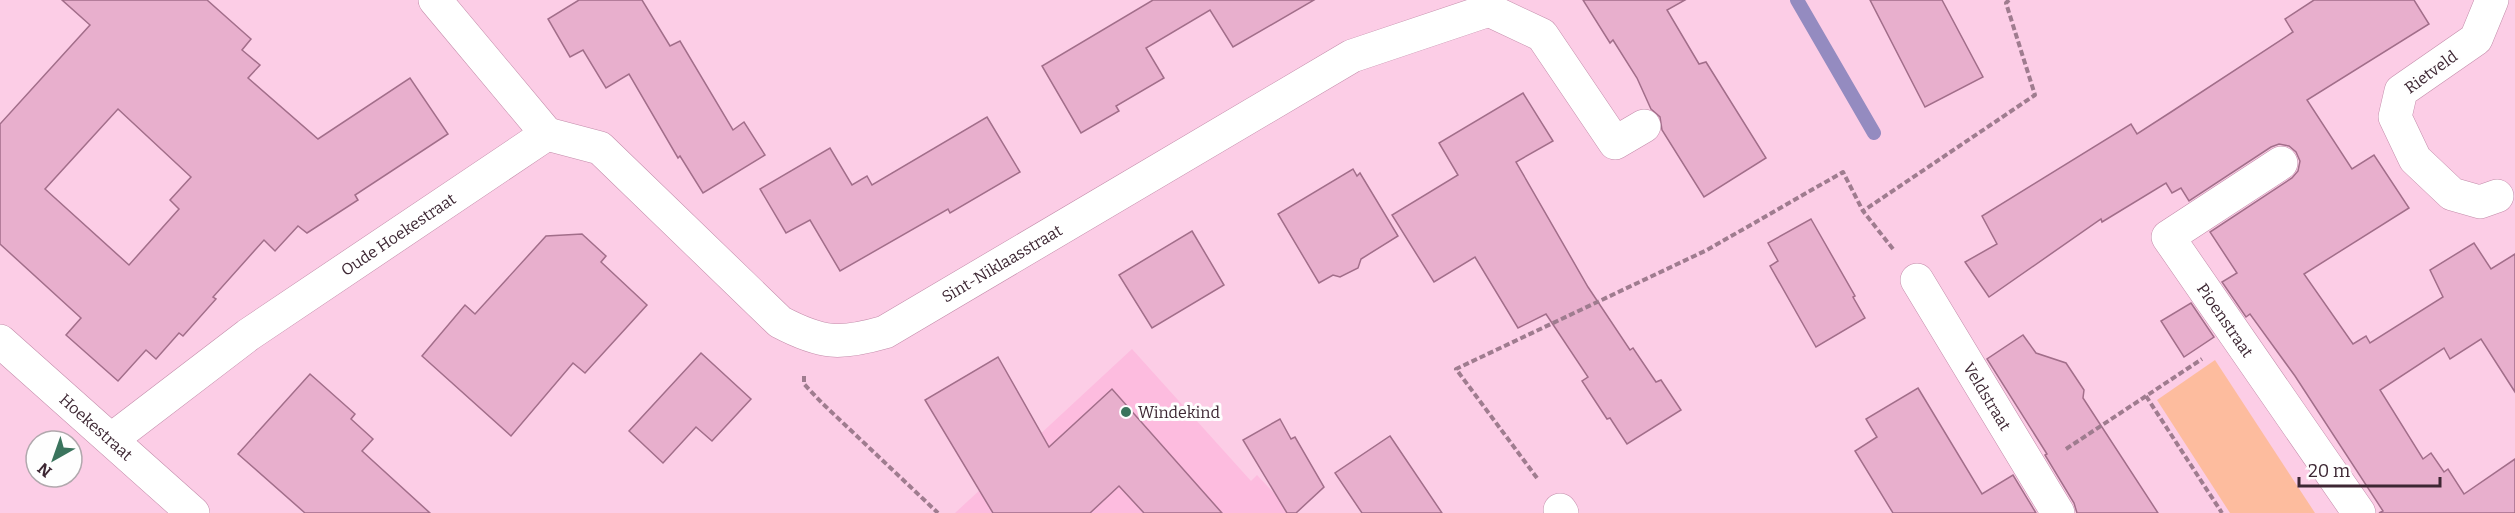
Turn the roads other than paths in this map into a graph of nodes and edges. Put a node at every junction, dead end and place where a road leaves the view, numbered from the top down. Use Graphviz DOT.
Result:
graph roads {
  1 [pos="2492,0"];
  2 [pos="440,1"];
  3 [pos="1489,5"];
  4 [pos="1644,126"];
  5 [pos="547,134"];
  6 [pos="2282,163"];
  7 [pos="2497,196"];
  8 [pos="1917,280"];
  9 [pos="1,345"];
  10 [pos="112,439"];
  11 [pos="193,513"];
  12 [pos="2058,513"];
  13 [pos="2359,513"];
  1 -- 7 [label="street, Rietveld"];
  2 -- 5 [label="street"];
  3 -- 4 [label="street"];
  3 -- 5 [label="street, Sint-Niklaasstraat"];
  5 -- 10 [label="street, Oude Hoekestraat"];
  6 -- 13 [label="street, Pioenstraat"];
  8 -- 12 [label="street, Veldstraat"];
  9 -- 10 [label="street, Hoekestraat"];
  10 -- 11 [label="street, Hoekestraat"];
}
